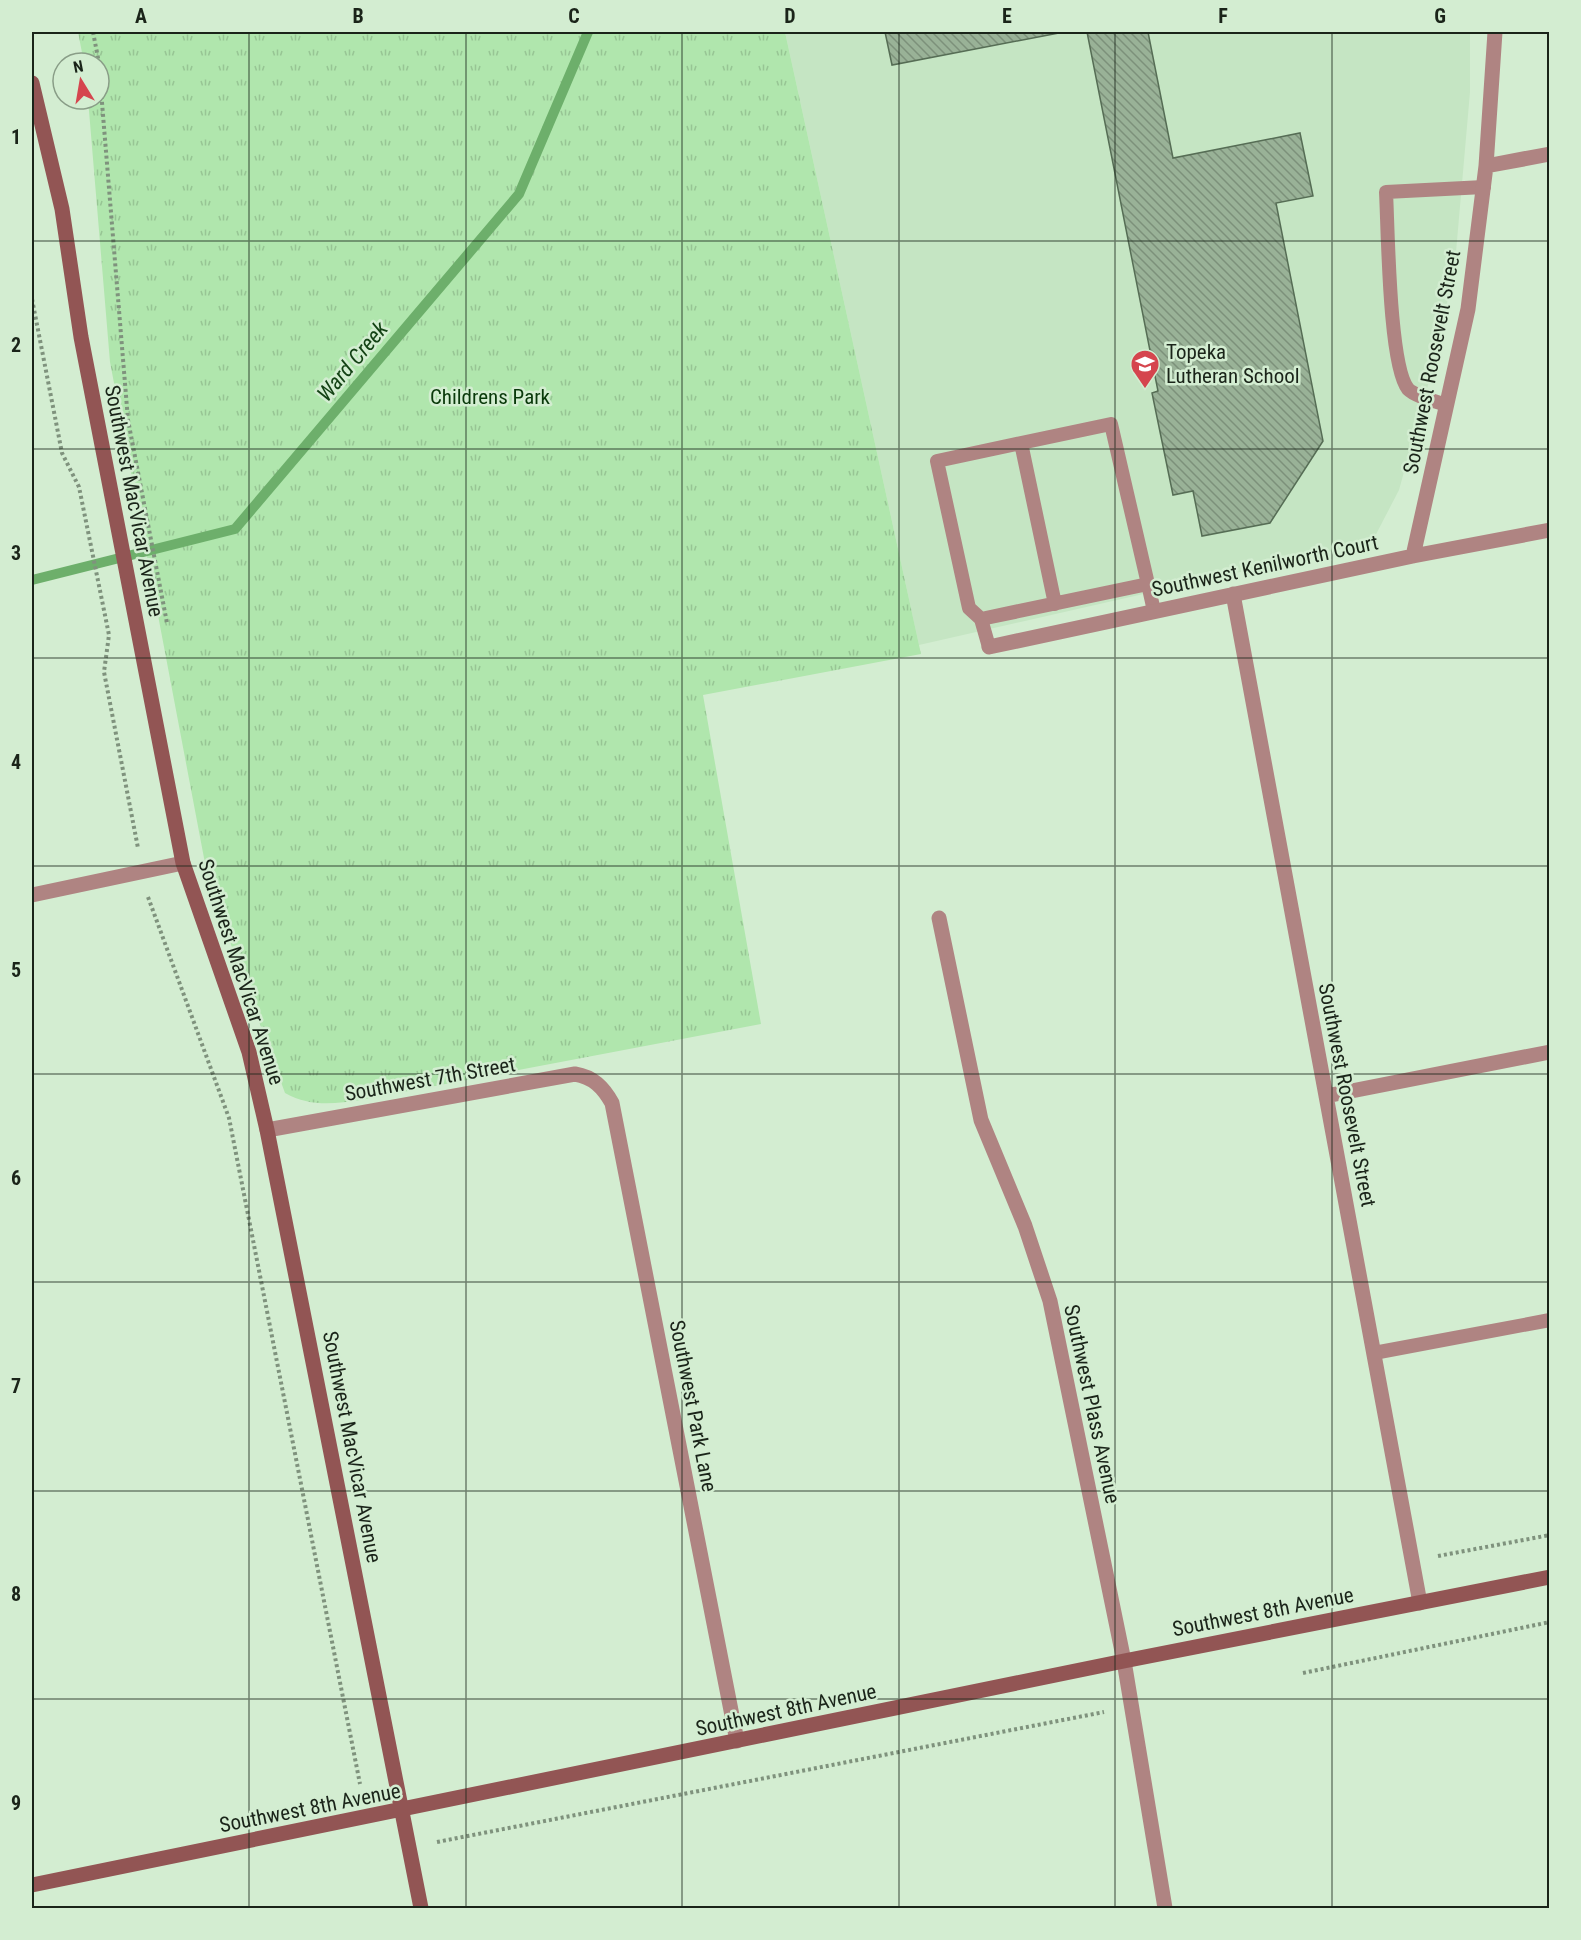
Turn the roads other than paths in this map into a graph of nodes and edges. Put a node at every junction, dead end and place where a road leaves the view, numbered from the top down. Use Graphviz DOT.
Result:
graph roads {
  1 [pos="1495,32"];
  2 [pos="32,83"];
  3 [pos="1550,154"];
  4 [pos="1486,166"];
  5 [pos="1484,187"];
  6 [pos="1446,405"];
  7 [pos="1021,443"];
  8 [pos="1550,530"];
  9 [pos="1413,556"];
  10 [pos="1148,584"];
  11 [pos="1233,594"];
  12 [pos="1055,604"];
  13 [pos="1155,610"];
  14 [pos="981,620"];
  15 [pos="989,647"];
  16 [pos="183,863"];
  17 [pos="32,895"];
  18 [pos="939,918"];
  19 [pos="1550,1052"];
  20 [pos="597,1084"];
  21 [pos="1326,1096"];
  22 [pos="267,1130"];
  23 [pos="1550,1320"];
  24 [pos="1374,1353"];
  25 [pos="1550,1577"];
  26 [pos="1420,1603"];
  27 [pos="1124,1661"];
  28 [pos="737,1741"];
  29 [pos="403,1811"];
  30 [pos="32,1885"];
  31 [pos="421,1908"];
  32 [pos="1166,1908"];
  1 -- 4 [label="street, Southwest Roosevelt Street"];
  2 -- 16 [label="street, Southwest MacVicar Avenue"];
  3 -- 4 [label="street"];
  4 -- 5 [label="street, Southwest Roosevelt Street"];
  5 -- 6 [label="street, Southwest Roosevelt Street"];
  5 -- 6 [label="lane"];
  6 -- 9 [label="street, Southwest Roosevelt Street"];
  7 -- 10 [label="lane"];
  7 -- 12 [label="lane"];
  7 -- 14 [label="lane"];
  8 -- 9 [label="street, Southwest Kenilworth Court"];
  9 -- 11 [label="street, Southwest Kenilworth Court"];
  10 -- 12 [label="lane"];
  10 -- 13 [label="lane"];
  11 -- 13 [label="street, Southwest Kenilworth Court"];
  11 -- 21 [label="street, Southwest Roosevelt Street"];
  12 -- 14 [label="lane"];
  13 -- 15 [label="street, Southwest Kenilworth Court"];
  14 -- 15 [label="lane"];
  16 -- 17 [label="street"];
  16 -- 22 [label="street, Southwest MacVicar Avenue"];
  18 -- 27 [label="street, Southwest Plass Avenue"];
  19 -- 21 [label="street"];
  20 -- 22 [label="street, Southwest 7th Street"];
  20 -- 28 [label="street, Southwest Park Lane"];
  21 -- 24 [label="street, Southwest Roosevelt Street"];
  22 -- 29 [label="street, Southwest MacVicar Avenue"];
  23 -- 24 [label="lane"];
  24 -- 26 [label="street, Southwest Roosevelt Street"];
  25 -- 26 [label="street, Southwest 8th Avenue"];
  26 -- 27 [label="street, Southwest 8th Avenue"];
  27 -- 28 [label="street, Southwest 8th Avenue"];
  27 -- 32 [label="street, Southwest Plass Avenue"];
  28 -- 29 [label="street, Southwest 8th Avenue"];
  29 -- 30 [label="street, Southwest 8th Avenue"];
  29 -- 31 [label="street, Southwest MacVicar Avenue"];
}
